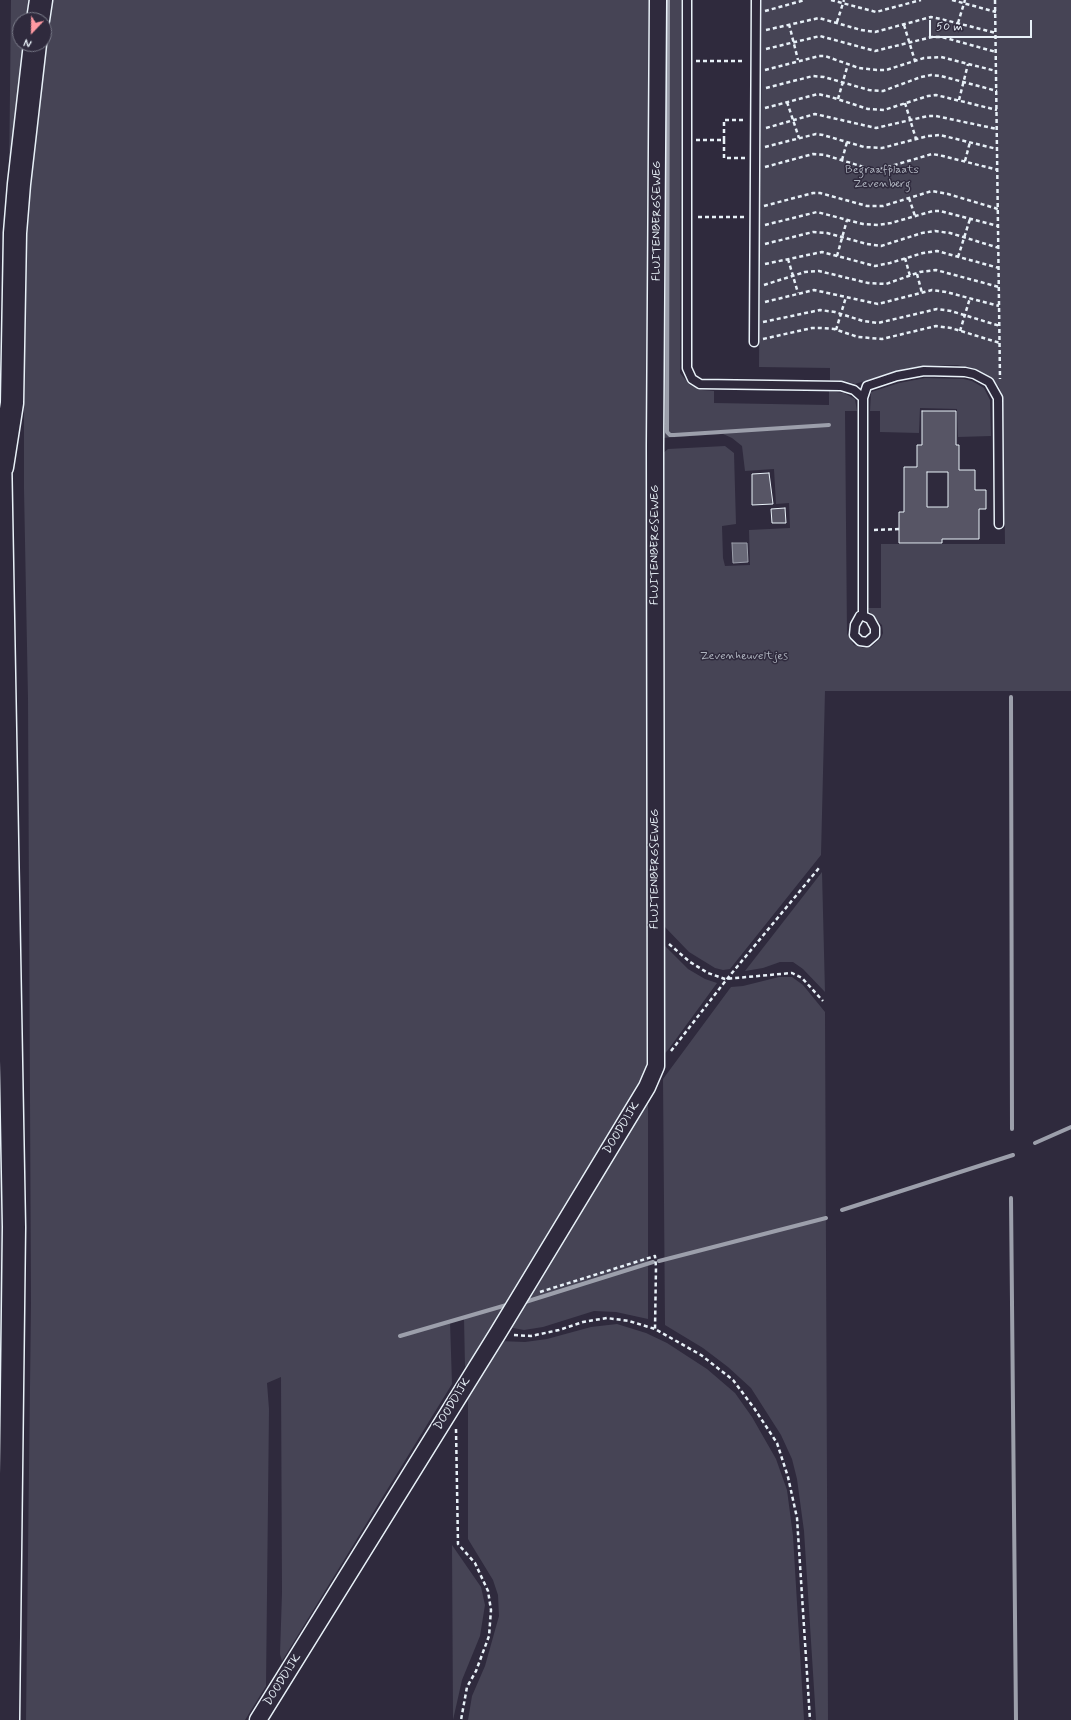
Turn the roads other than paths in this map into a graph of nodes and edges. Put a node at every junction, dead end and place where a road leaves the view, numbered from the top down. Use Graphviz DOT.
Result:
graph roads {
  1 [pos="41,0"];
  2 [pos="658,0"];
  3 [pos="687,0"];
  4 [pos="756,0"];
  5 [pos="39,12"];
  6 [pos="34,52"];
  7 [pos="754,342"];
  8 [pos="862,398"];
  9 [pos="0,452"];
  10 [pos="0,474"];
  11 [pos="999,524"];
  12 [pos="863,616"];
  13 [pos="647,1087"];
  14 [pos="8,1720"];
  15 [pos="258,1720"];
  1 -- 5 [label="highway"];
  2 -- 13 [label="street, FLUITENBERGSEWEG"];
  3 -- 8 [label="lane"];
  4 -- 7 [label="lane"];
  6 -- 10 [label="highway"];
  8 -- 11 [label="lane"];
  8 -- 12 [label="lane"];
  9 -- 10 [label="highway"];
  10 -- 14 [label="highway"];
  13 -- 15 [label="street, DOODDIJK"];
}
